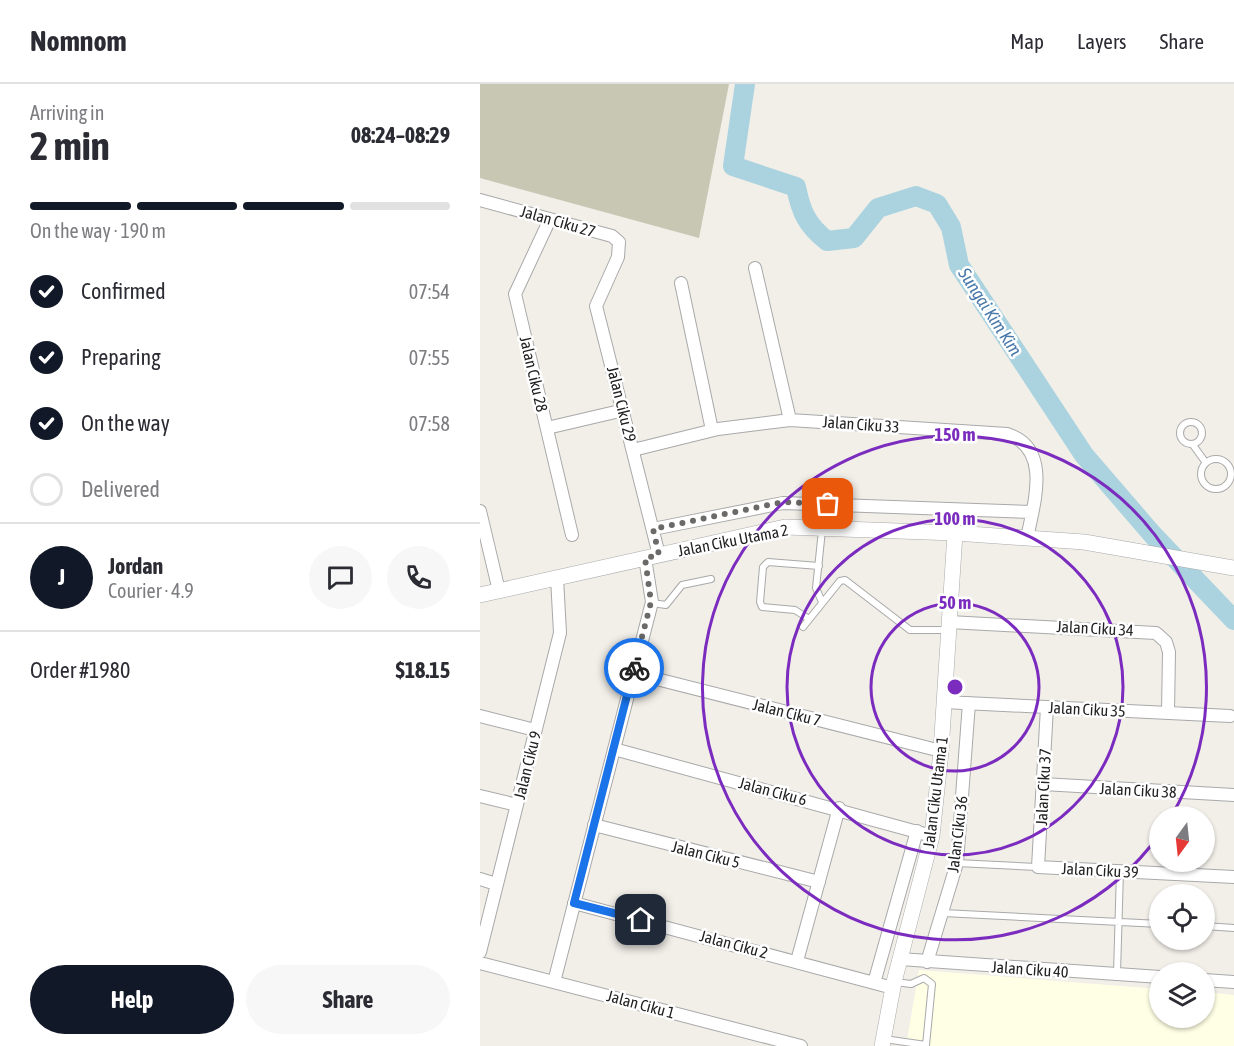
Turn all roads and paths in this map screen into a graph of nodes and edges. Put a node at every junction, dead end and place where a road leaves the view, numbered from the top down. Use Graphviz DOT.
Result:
graph roads {
  1 [pos="480,200"];
  2 [pos="550,219"];
  3 [pos="618,257"];
  4 [pos="755,268"];
  5 [pos="681,283"];
  6 [pos="624,410"];
  7 [pos="790,420"];
  8 [pos="547,428"];
  9 [pos="712,430"];
  10 [pos="1193,445"];
  11 [pos="633,450"];
  12 [pos="1206,463"];
  13 [pos="1233,471"];
  14 [pos="480,511"];
  15 [pos="1032,512"];
  16 [pos="823,528"];
  17 [pos="653,529"];
  18 [pos="955,533"];
  19 [pos="572,535"];
  20 [pos="1027,538"];
  21 [pos="652,556"];
  22 [pos="486,566"];
  23 [pos="819,566"];
  24 [pos="1234,568"];
  25 [pos="557,578"];
  26 [pos="711,579"];
  27 [pos="499,591"];
  28 [pos="480,595"];
  29 [pos="651,602"];
  30 [pos="822,602"];
  31 [pos="809,619"];
  32 [pos="949,626"];
  33 [pos="803,627"];
  34 [pos="633,673"];
  35 [pos="944,702"];
  36 [pos="969,703"];
  37 [pos="1047,707"];
  38 [pos="1168,712"];
  39 [pos="480,716"];
  40 [pos="1230,716"];
  41 [pos="535,730"];
  42 [pos="614,749"];
  43 [pos="941,752"];
  44 [pos="1043,784"];
  45 [pos="1234,795"];
  46 [pos="480,796"];
  47 [pos="517,805"];
  48 [pos="839,808"];
  49 [pos="594,825"];
  50 [pos="917,831"];
  51 [pos="932,836"];
  52 [pos="957,862"];
  53 [pos="1038,867"];
  54 [pos="1119,871"];
  55 [pos="1234,877"];
  56 [pos="480,879"];
  57 [pos="819,882"];
  58 [pos="496,884"];
  59 [pos="574,903"];
  60 [pos="943,913"];
  61 [pos="1118,922"];
  62 [pos="1149,923"];
  63 [pos="1215,927"];
  64 [pos="1234,928"];
  65 [pos="480,952"];
  66 [pos="900,959"];
  67 [pos="797,961"];
  68 [pos="927,962"];
  69 [pos="480,963"];
  70 [pos="1117,974"];
  71 [pos="1149,976"];
  72 [pos="1215,981"];
  73 [pos="554,982"];
  74 [pos="874,982"];
  75 [pos="1234,982"];
  76 [pos="894,985"];
  77 [pos="883,1042"];
  78 [pos="930,1045"];
  79 [pos="801,1046"];
  1 -- 2 [label="street, Jalan Ciku 27"];
  2 -- 3 [label="street, Jalan Ciku 27"];
  2 -- 8 [label="street, Jalan Ciku 28"];
  3 -- 6 [label="street, Jalan Ciku 29"];
  4 -- 7 [label="street"];
  5 -- 9 [label="street"];
  6 -- 8 [label="street"];
  6 -- 11 [label="street, Jalan Ciku 29"];
  7 -- 9 [label="street, Jalan Ciku 33"];
  7 -- 15 [label="street, Jalan Ciku 33"];
  8 -- 19 [label="street, Jalan Ciku 28"];
  9 -- 11 [label="street, Jalan Ciku 33"];
  10 -- 12 [label="lane"];
  11 -- 17 [label="street, Jalan Ciku 29"];
  12 -- 13 [label="lane"];
  12 -- 13 [label="lane"];
  14 -- 22 [label="street"];
  15 -- 17 [label="street"];
  15 -- 20 [label="street, Jalan Ciku 33"];
  16 -- 18 [label="street, Jalan Ciku Utama 2"];
  16 -- 21 [label="street, Jalan Ciku Utama 2"];
  16 -- 23 [label="lane"];
  17 -- 21 [label="street, Jalan Ciku 29"];
  18 -- 20 [label="street, Jalan Ciku Utama 2"];
  18 -- 32 [label="street, Jalan Ciku Utama 1"];
  20 -- 24 [label="street, Jalan Ciku Utama 2"];
  21 -- 25 [label="street, Jalan Ciku Utama 2"];
  21 -- 29 [label="street, Jalan Ciku 29"];
  22 -- 27 [label="street"];
  23 -- 30 [label="lane"];
  23 -- 31 [label="lane"];
  25 -- 27 [label="street, Jalan Ciku Utama 2"];
  25 -- 41 [label="street, Jalan Ciku 9"];
  26 -- 29 [label="lane"];
  27 -- 28 [label="street, Jalan Ciku Utama 2"];
  29 -- 34 [label="street"];
  30 -- 31 [label="lane"];
  30 -- 32 [label="lane"];
  31 -- 33 [label="lane"];
  32 -- 35 [label="street, Jalan Ciku Utama 1"];
  32 -- 38 [label="street, Jalan Ciku 34"];
  34 -- 42 [label="street"];
  34 -- 43 [label="street, Jalan Ciku 7"];
  35 -- 36 [label="street, Jalan Ciku 35"];
  35 -- 43 [label="street, Jalan Ciku Utama 1"];
  36 -- 37 [label="street, Jalan Ciku 35"];
  36 -- 52 [label="street, Jalan Ciku 36"];
  37 -- 38 [label="street, Jalan Ciku 35"];
  37 -- 44 [label="street, Jalan Ciku 37"];
  38 -- 40 [label="street, Jalan Ciku 35"];
  39 -- 41 [label="street"];
  41 -- 47 [label="street, Jalan Ciku 9"];
  42 -- 48 [label="street, Jalan Ciku 6"];
  42 -- 49 [label="street"];
  43 -- 51 [label="street, Jalan Ciku Utama 1"];
  44 -- 45 [label="street, Jalan Ciku 38"];
  44 -- 53 [label="street, Jalan Ciku 37"];
  46 -- 47 [label="street"];
  47 -- 58 [label="street, Jalan Ciku 9"];
  48 -- 50 [label="street, Jalan Ciku 6"];
  48 -- 57 [label="street"];
  49 -- 57 [label="street, Jalan Ciku 5"];
  49 -- 59 [label="street"];
  50 -- 51 [label="street, Jalan Ciku 6"];
  50 -- 74 [label="street"];
  51 -- 66 [label="street, Jalan Ciku Utama 1"];
  52 -- 53 [label="lane"];
  52 -- 60 [label="street, Jalan Ciku 36"];
  53 -- 54 [label="street, Jalan Ciku 39"];
  54 -- 55 [label="street, Jalan Ciku 39"];
  54 -- 61 [label="lane"];
  56 -- 58 [label="street"];
  57 -- 67 [label="street"];
  58 -- 65 [label="street, Jalan Ciku 9"];
  59 -- 67 [label="street, Jalan Ciku 2"];
  59 -- 73 [label="street"];
  60 -- 61 [label="lane"];
  60 -- 68 [label="street, Jalan Ciku 36"];
  61 -- 62 [label="lane"];
  61 -- 70 [label="lane"];
  63 -- 64 [label="lane"];
  66 -- 68 [label="street, Jalan Ciku 40"];
  66 -- 76 [label="street, Jalan Ciku Utama 1"];
  67 -- 74 [label="street, Jalan Ciku 2"];
  68 -- 70 [label="street, Jalan Ciku 40"];
  69 -- 73 [label="street, Jalan Ciku 1"];
  70 -- 71 [label="street, Jalan Ciku 40"];
  72 -- 75 [label="street"];
  73 -- 79 [label="street, Jalan Ciku 1"];
  74 -- 76 [label="street, Jalan Ciku 2"];
  76 -- 77 [label="street, Jalan Ciku Utama 1"];
  76 -- 78 [label="lane"];
  77 -- 78 [label="lane"];
}
